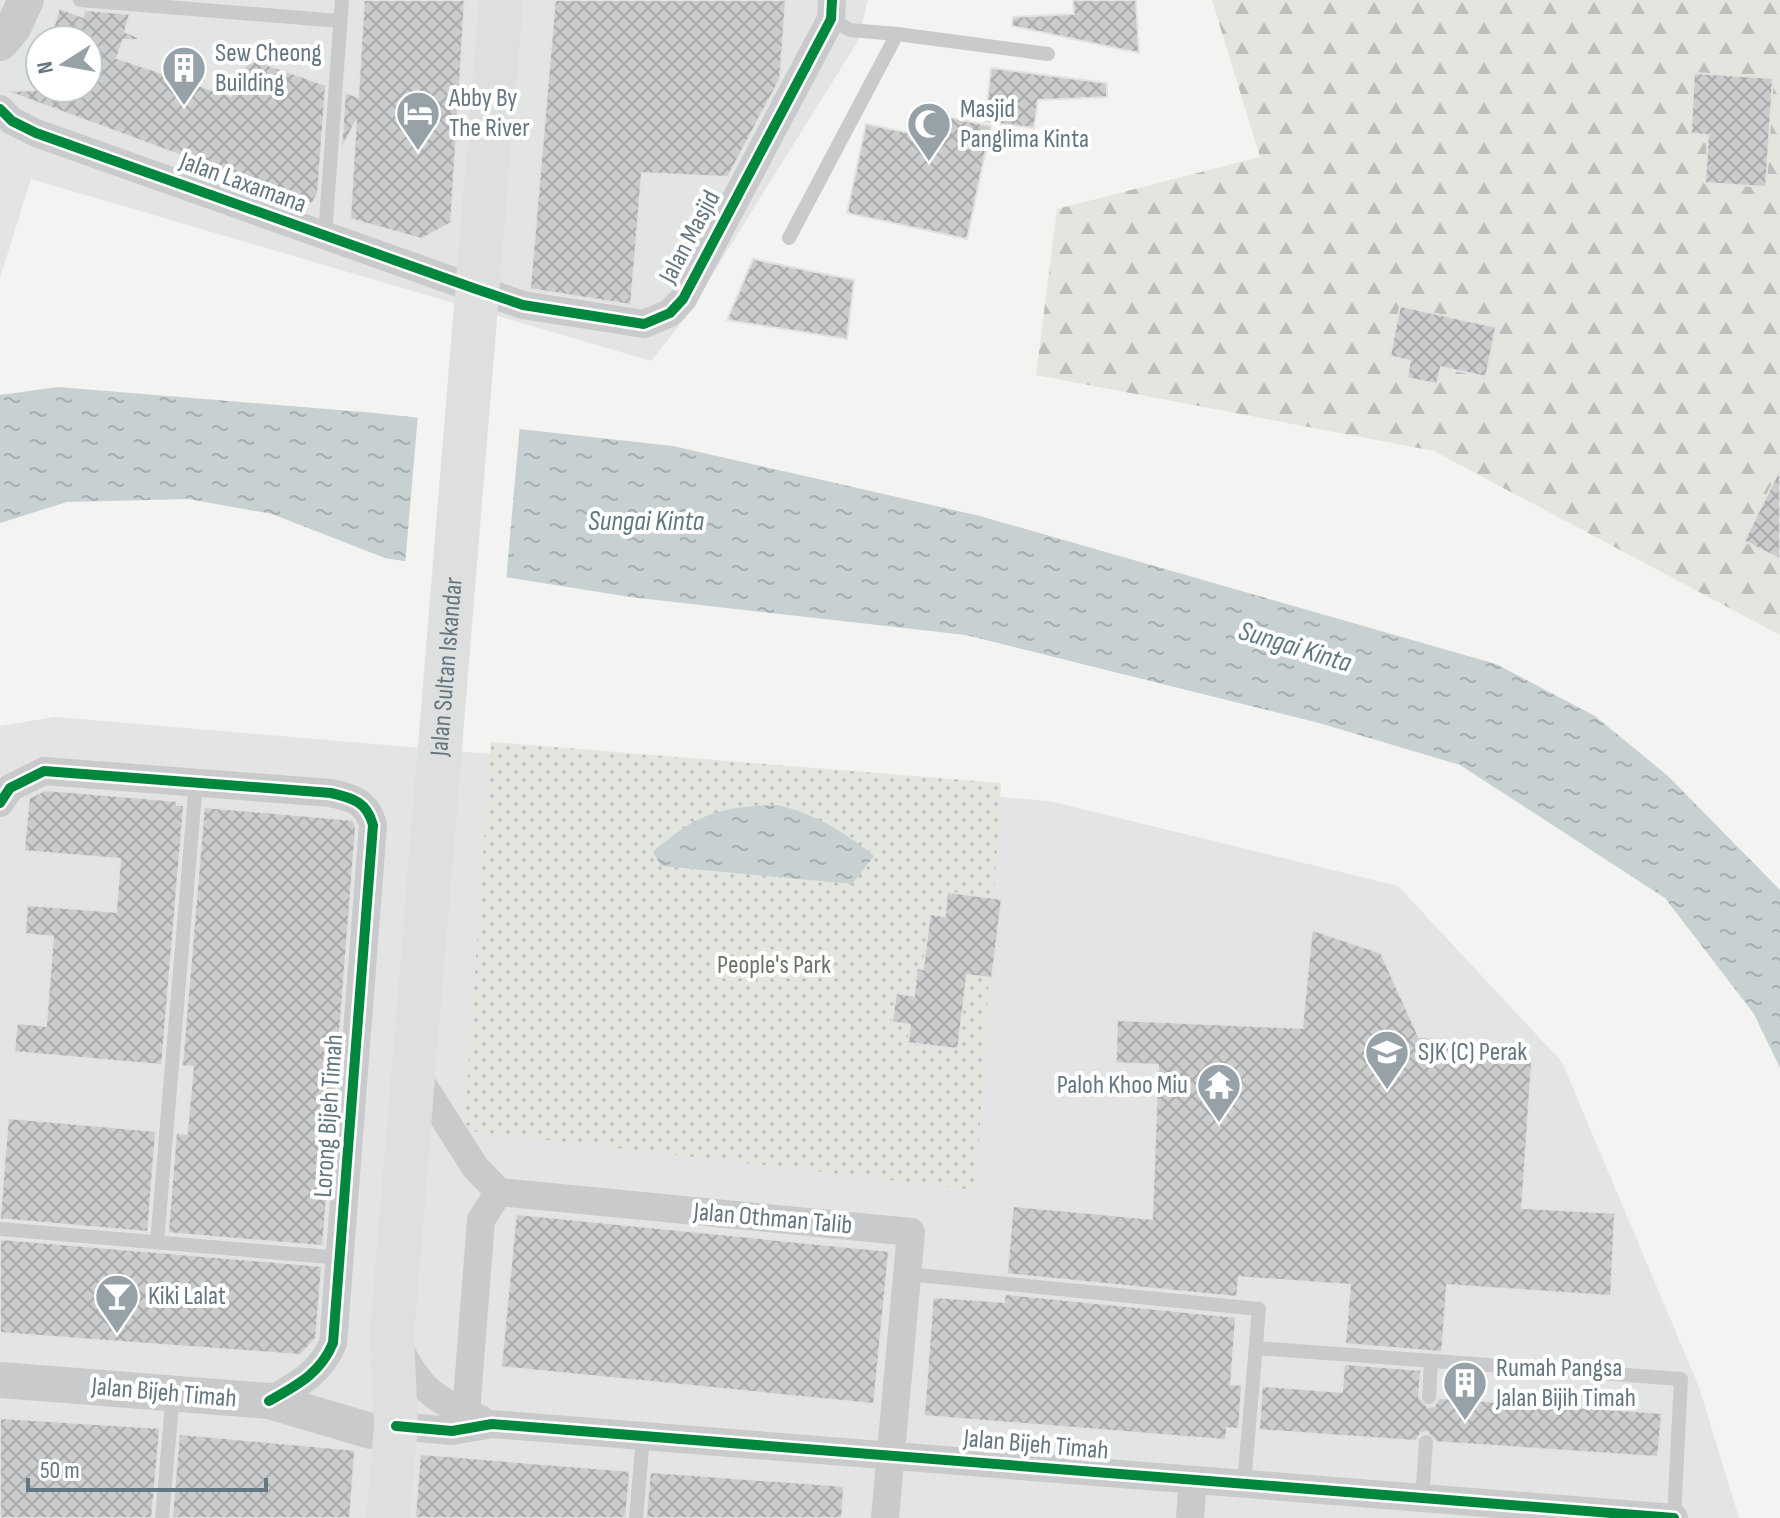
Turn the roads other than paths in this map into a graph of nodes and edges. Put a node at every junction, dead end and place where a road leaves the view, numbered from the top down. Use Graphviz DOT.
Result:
graph roads {
  1 [pos="26,0"];
  2 [pos="80,0"];
  3 [pos="342,0"];
  4 [pos="501,0"];
  5 [pos="831,10"];
  6 [pos="340,21"];
  7 [pos="897,34"];
  8 [pos="0,43"];
  9 [pos="1048,54"];
  10 [pos="0,109"];
  11 [pos="325,235"];
  12 [pos="789,238"];
  13 [pos="474,302"];
  14 [pos="196,782"];
  15 [pos="0,803"];
  16 [pos="413,1069"];
  17 [pos="499,1192"];
  18 [pos="0,1229"];
  19 [pos="157,1242"];
  20 [pos="341,1258"];
  21 [pos="907,1274"];
  22 [pos="392,1334"];
  23 [pos="1256,1348"];
  24 [pos="1431,1363"];
  25 [pos="0,1380"];
  26 [pos="173,1393"];
  27 [pos="1429,1397"];
  28 [pos="269,1401"];
  29 [pos="466,1413"];
  30 [pos="492,1424"];
  31 [pos="384,1428"];
  32 [pos="643,1436"];
  33 [pos="1426,1442"];
  34 [pos="890,1456"];
  35 [pos="1193,1480"];
  36 [pos="1244,1484"];
  37 [pos="1422,1498"];
  38 [pos="1483,1510"];
  39 [pos="162,1518"];
  40 [pos="364,1518"];
  41 [pos="388,1518"];
  42 [pos="636,1518"];
  43 [pos="885,1518"];
  44 [pos="1190,1518"];
  45 [pos="1674,1518"];
  1 -- 8 [label="street"];
  2 -- 6 [label="lane"];
  3 -- 6 [label="lane"];
  4 -- 13 [label="highway, Jalan Sultan Iskandar"];
  5 -- 7 [label="lane"];
  5 -- 13 [label="street, Jalan Masjid"];
  6 -- 11 [label="lane"];
  7 -- 9 [label="lane"];
  7 -- 12 [label="lane"];
  10 -- 11 [label="street, Jalan Laxamana"];
  11 -- 13 [label="street, Jalan Laxamana"];
  13 -- 16 [label="highway, Jalan Sultan Iskandar"];
  14 -- 15 [label="street"];
  14 -- 19 [label="lane"];
  14 -- 20 [label="street, Lorong Bijeh Timah"];
  16 -- 17 [label="street"];
  16 -- 22 [label="highway, Jalan Sultan Iskandar"];
  17 -- 21 [label="street, Jalan Othman Talib"];
  17 -- 29 [label="street"];
  18 -- 19 [label="lane"];
  19 -- 20 [label="lane"];
  20 -- 28 [label="street, Lorong Bijeh Timah"];
  21 -- 23 [label="lane"];
  21 -- 34 [label="street, Jalan Othman Talib"];
  22 -- 29 [label="street"];
  22 -- 31 [label="highway, Jalan Sultan Iskandar"];
  23 -- 24 [label="lane"];
  23 -- 36 [label="lane"];
  24 -- 27 [label="lane"];
  24 -- 45 [label="lane"];
  25 -- 26 [label="street, Jalan Bijeh Timah"];
  26 -- 28 [label="street, Jalan Bijeh Timah"];
  26 -- 39 [label="lane"];
  28 -- 31 [label="street, Jalan Bijeh Timah"];
  29 -- 30 [label="street"];
  30 -- 31 [label="street, Jalan Bijeh Timah"];
  30 -- 32 [label="street, Jalan Bijeh Timah"];
  31 -- 40 [label="highway, Jalan Sultan Iskandar"];
  31 -- 41 [label="highway, Jalan Sultan Iskandar"];
  32 -- 34 [label="street, Jalan Bijeh Timah"];
  32 -- 42 [label="lane"];
  33 -- 37 [label="lane"];
  34 -- 35 [label="street, Jalan Bijeh Timah"];
  34 -- 43 [label="street, Jalan Othman Talib"];
  35 -- 36 [label="street, Jalan Bijeh Timah"];
  35 -- 44 [label="street"];
  36 -- 37 [label="street, Jalan Bijeh Timah"];
  37 -- 38 [label="street, Jalan Bijeh Timah"];
  38 -- 45 [label="street, Jalan Bijeh Timah"];
}
